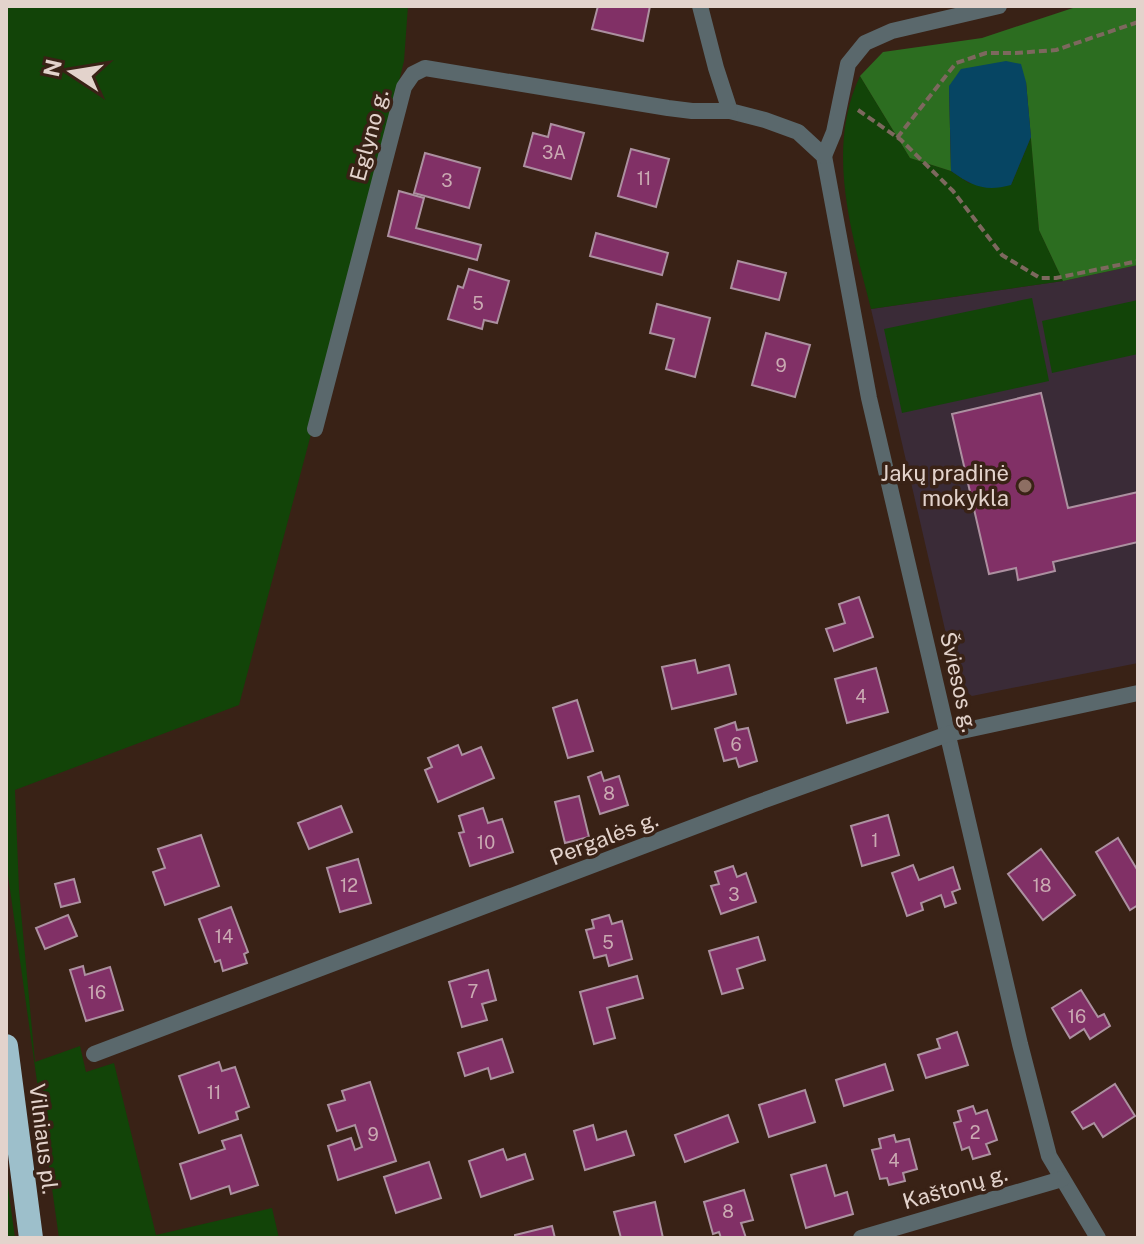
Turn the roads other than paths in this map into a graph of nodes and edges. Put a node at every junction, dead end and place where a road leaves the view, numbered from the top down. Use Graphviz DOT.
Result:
graph roads {
  1 [pos="700,6"];
  2 [pos="999,6"];
  3 [pos="730,111"];
  4 [pos="824,156"];
  5 [pos="315,429"];
  6 [pos="1137,694"];
  7 [pos="948,734"];
  8 [pos="6,1046"];
  9 [pos="94,1054"];
  10 [pos="1062,1179"];
  11 [pos="31,1238"];
  12 [pos="861,1238"];
  13 [pos="1098,1238"];
  1 -- 3 [label="street"];
  2 -- 4 [label="street"];
  3 -- 4 [label="street, Eglyno g."];
  3 -- 5 [label="street, Eglyno g."];
  4 -- 7 [label="street, Šviesos g."];
  6 -- 7 [label="street, Pergalės g."];
  7 -- 9 [label="street, Pergalės g."];
  7 -- 10 [label="street, Šviesos g."];
  8 -- 11 [label="highway, Vilniaus pl."];
  10 -- 12 [label="street, Kaštonų g."];
  10 -- 13 [label="street, Šviesos g."];
}
